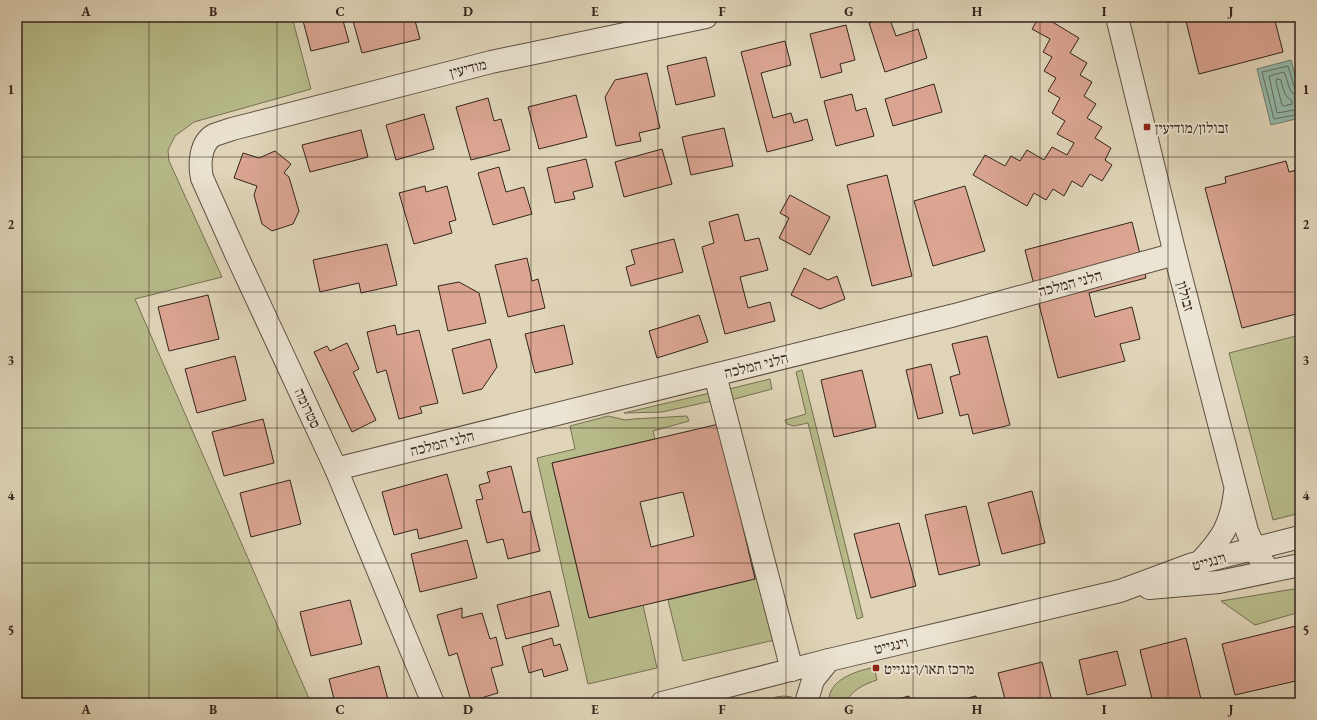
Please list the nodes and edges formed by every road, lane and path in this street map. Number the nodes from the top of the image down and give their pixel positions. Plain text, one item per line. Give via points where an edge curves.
1 (706, 17) edge
2 (1117, 17) edge
3 (232, 129) joint
4 (1175, 254) junction
5 (715, 375) junction
6 (336, 469) junction
7 (1236, 489) junction
8 (1300, 537) edge
9 (1254, 548) junction
10 (1199, 563) junction
11 (1300, 565) edge
12 (1269, 570) junction
13 (1120, 591) junction
14 (829, 660) junction
15 (792, 670) junction
16 (433, 703) edge
17 (662, 703) edge
18 (806, 703) edge

1 - 3 street, מודיעין via 491,62
2 - 4 street, זבולון
3 - 6 street, סטרומה via 213,136 205,144 200,170 202,178
4 - 5 street, הלני המלכה via 954,315
4 - 7 street, זבולון
5 - 6 street, הלני המלכה
5 - 15 street
6 - 16 street, סטרומה
7 - 9 street, זבולון
7 - 10 street via 1233,511 1227,526 1213,548
8 - 9 street, וינגייט
9 - 10 street, וינגייט
9 - 12 street, זבולון
10 - 13 street, וינגייט
11 - 12 street, וינגייט
12 - 13 street, וינגייט via 1219,582
13 - 14 street, וינגייט
14 - 15 street, וינגייט
14 - 18 street via 814,680
15 - 17 street, וינגייט

